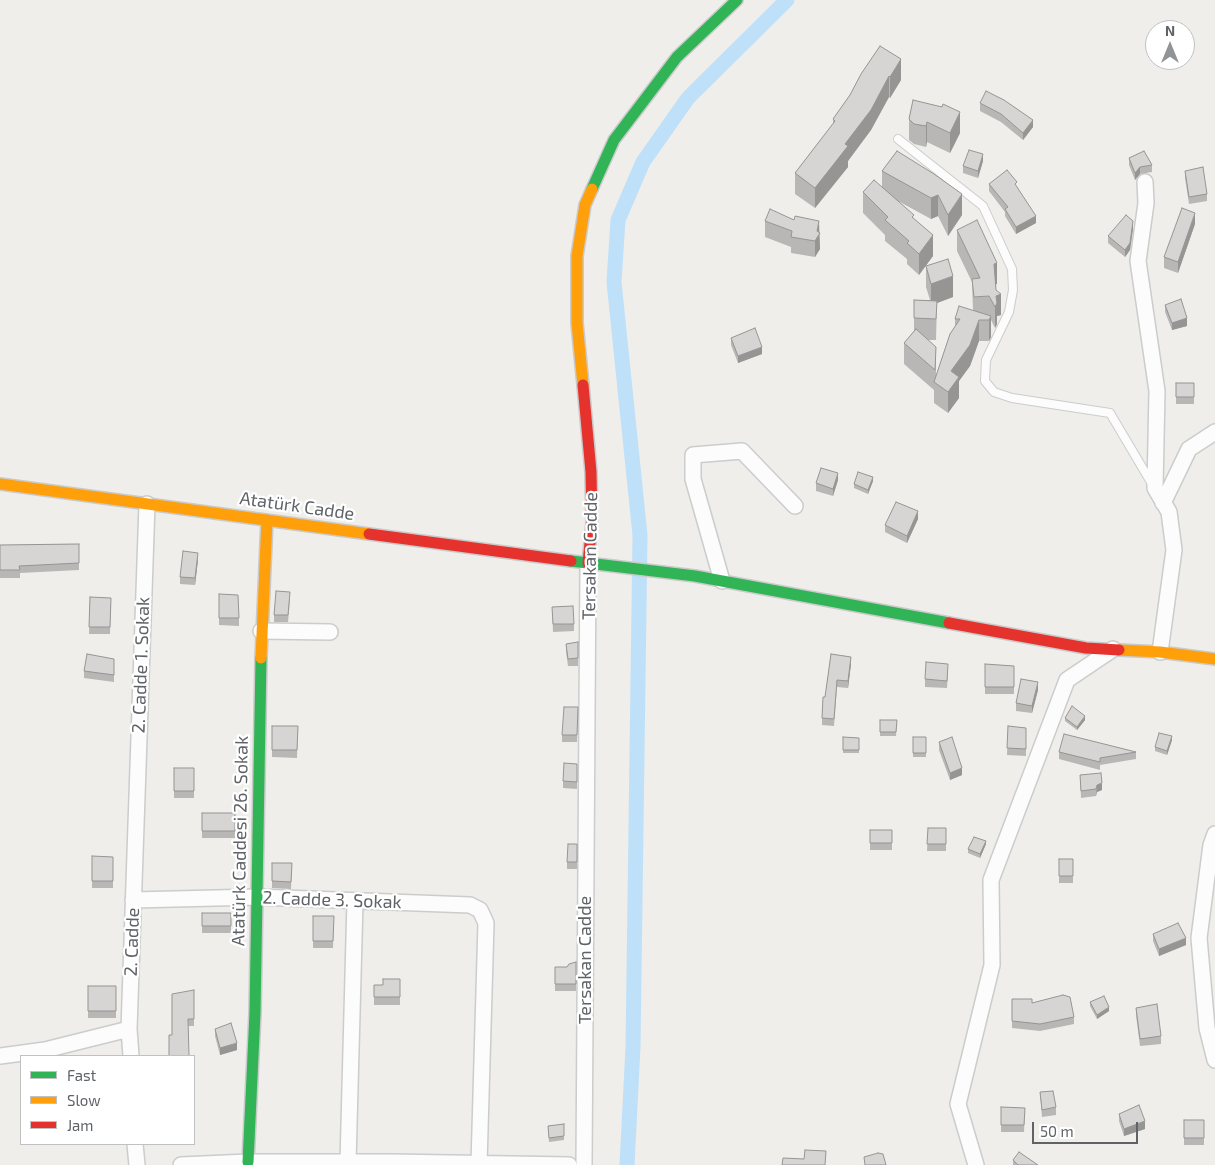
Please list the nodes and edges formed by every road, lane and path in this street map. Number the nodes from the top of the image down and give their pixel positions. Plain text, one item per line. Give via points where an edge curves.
1 (736, 0) edge
2 (898, 139) dead end
3 (1145, 182) dead end
4 (1215, 432) edge
5 (0, 484) edge
6 (1155, 488) junction
7 (1163, 503) junction
8 (147, 504) junction
9 (795, 506) dead end
10 (267, 520) junction
11 (588, 563) junction
12 (722, 581) junction
13 (261, 632) junction
14 (330, 632) dead end
15 (1113, 649) junction
16 (1160, 652) junction
17 (1215, 659) edge
18 (136, 827) joint
19 (1215, 834) edge
20 (257, 897) junction
21 (133, 900) junction
22 (355, 901) junction
23 (129, 1029) junction
24 (131, 1055) edge
25 (0, 1056) edge
26 (1215, 1060) edge
27 (136, 1145) edge
28 (248, 1162) junction
29 (348, 1164) edge
30 (484, 1164) edge
31 (137, 1165) edge
32 (181, 1165) edge
33 (569, 1165) edge
34 (584, 1165) edge
35 (976, 1165) edge

1 - 11 street, Tersakan Cadde via 677,56 614,140 586,205 577,256 577,323 591,472 592,523
2 - 6 lane via 983,206 1012,269 1009,312 986,360 985,381 994,392 1012,398 1110,413
3 - 6 street via 1146,203 1138,261 1157,391
4 - 7 street via 1189,449
5 - 8 street, Atatürk Cadde
6 - 7 street
7 - 16 street via 1169,512 1174,550
8 - 10 street, Atatürk Cadde
8 - 18 street, 2. Cadde 1. Sokak
9 - 12 street via 742,451 693,455 693,479
10 - 11 street, Atatürk Cadde
10 - 13 street, Atatürk Caddesi 26. Sokak
11 - 12 street, Atatürk Cadde
11 - 34 street, Tersakan Cadde
12 - 15 street, Atatürk Cadde via 1086,648
13 - 14 street
13 - 20 street, Atatürk Caddesi 26. Sokak
15 - 16 street, Atatürk Cadde
15 - 35 street via 1066,680 990,880 992,965 958,1104
16 - 17 street, Atatürk Cadde
18 - 21 street, 2. Cadde
19 - 26 street via 1200,938 1207,1028
20 - 21 street, 2. Cadde 3. Sokak
20 - 22 street, 2. Cadde 3. Sokak
20 - 28 street, Atatürk Caddesi 26. Sokak
21 - 23 street, 2. Cadde
22 - 29 street
22 - 30 street, 2. Cadde 3. Sokak via 470,905 480,910 486,923
23 - 24 street, 2. Cadde
23 - 25 street via 45,1050
27 - 31 street
28 - 29 street
28 - 32 street
29 - 30 street
30 - 33 street

